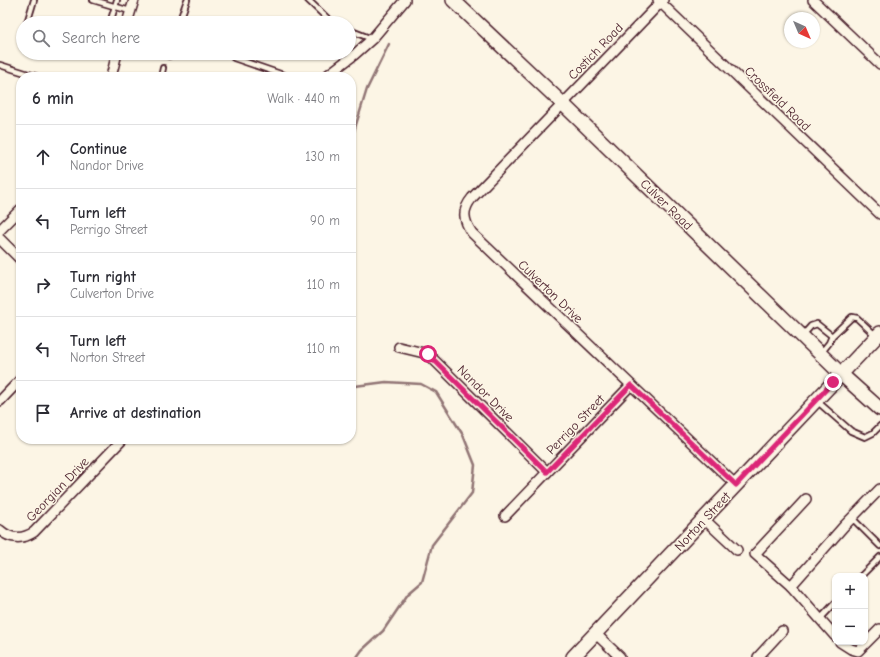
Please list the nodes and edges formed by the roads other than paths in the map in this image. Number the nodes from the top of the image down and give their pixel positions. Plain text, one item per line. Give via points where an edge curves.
1 (34, 0) edge
2 (93, 0) edge
3 (117, 0) edge
4 (134, 0) edge
5 (187, 0) edge
6 (308, 0) edge
7 (405, 0) edge
8 (453, 0) edge
9 (813, 0) edge
10 (660, 1) edge
11 (116, 7) junction
12 (130, 11) junction
13 (29, 16) edge
14 (113, 16) edge
15 (129, 16) edge
16 (181, 16) edge
17 (325, 16) edge
18 (356, 33) edge
19 (372, 39) junction
20 (356, 53) edge
21 (115, 60) edge
22 (240, 60) edge
23 (347, 60) edge
24 (880, 64) edge
25 (0, 65) edge
26 (163, 68) dead end
27 (22, 72) edge
28 (112, 72) edge
29 (162, 72) edge
30 (275, 72) edge
31 (332, 72) edge
32 (563, 104) junction
33 (16, 214) edge
34 (880, 214) edge
35 (0, 230) edge
36 (0, 239) edge
37 (16, 255) edge
38 (878, 334) edge
39 (802, 336) junction
40 (832, 336) junction
41 (399, 347) dead end
42 (820, 353) junction
43 (841, 374) junction
44 (16, 384) edge
45 (631, 385) junction
46 (816, 400) junction
47 (0, 401) edge
48 (880, 410) edge
49 (880, 426) edge
50 (118, 444) edge
51 (547, 472) junction
52 (736, 485) junction
53 (880, 489) edge
54 (806, 499) dead end
55 (505, 516) dead end
56 (852, 518) junction
57 (704, 519) junction
58 (0, 530) edge
59 (880, 546) edge
60 (737, 550) dead end
61 (880, 557) edge
62 (864, 573) edge
63 (790, 586) junction
64 (832, 606) edge
65 (820, 619) junction
66 (880, 629) edge
67 (782, 631) dead end
68 (595, 633) junction
69 (832, 633) edge
70 (844, 645) edge
71 (860, 654) edge
72 (572, 657) edge
73 (620, 657) edge
74 (758, 657) edge

1 - 13 lane
2 - 11 lane
3 - 11 lane
4 - 12 street
5 - 16 lane
6 - 17 lane
7 - 19 street
8 - 32 main road, Culver Road
9 - 24 street
10 - 32 street, Costich Road
10 - 34 street, Crossfield Road
11 - 12 lane
11 - 14 lane
12 - 15 street
18 - 19 lane
19 - 20 street
21 - 28 street
22 - 30 lane
23 - 31 street
25 - 27 lane
26 - 29 lane
32 - 39 main road, Culver Road
32 - 45 street, Culverton Drive via 472,198 465,208 466,223 472,233
33 - 35 street
36 - 37 street
38 - 40 lane via 852,317
38 - 43 main road, Norton Street
39 - 40 lane via 811,326 817,324
39 - 42 main road, Culver Road
40 - 42 lane
41 - 51 street, Nandor Drive via 428,354
42 - 43 main road, Culver Road
43 - 46 main road, Norton Street
43 - 48 main road, Culver Road
44 - 47 street
45 - 51 street, Perrigo Street
45 - 52 street, Culverton Drive
46 - 49 lane via 855,434 865,437
46 - 52 main road, Norton Street
50 - 58 street, Georgian Drive via 34,532 24,537 12,537
51 - 55 street, Perrigo Street
52 - 57 main road, Norton Street
53 - 56 street
54 - 63 street via 755,554
56 - 59 lane
56 - 63 street
57 - 60 street
57 - 68 main road, Norton Street
61 - 62 lane
63 - 65 street
64 - 65 lane
65 - 69 street
66 - 71 street
67 - 74 street
68 - 72 main road, Norton Street
68 - 73 street
70 - 71 street

